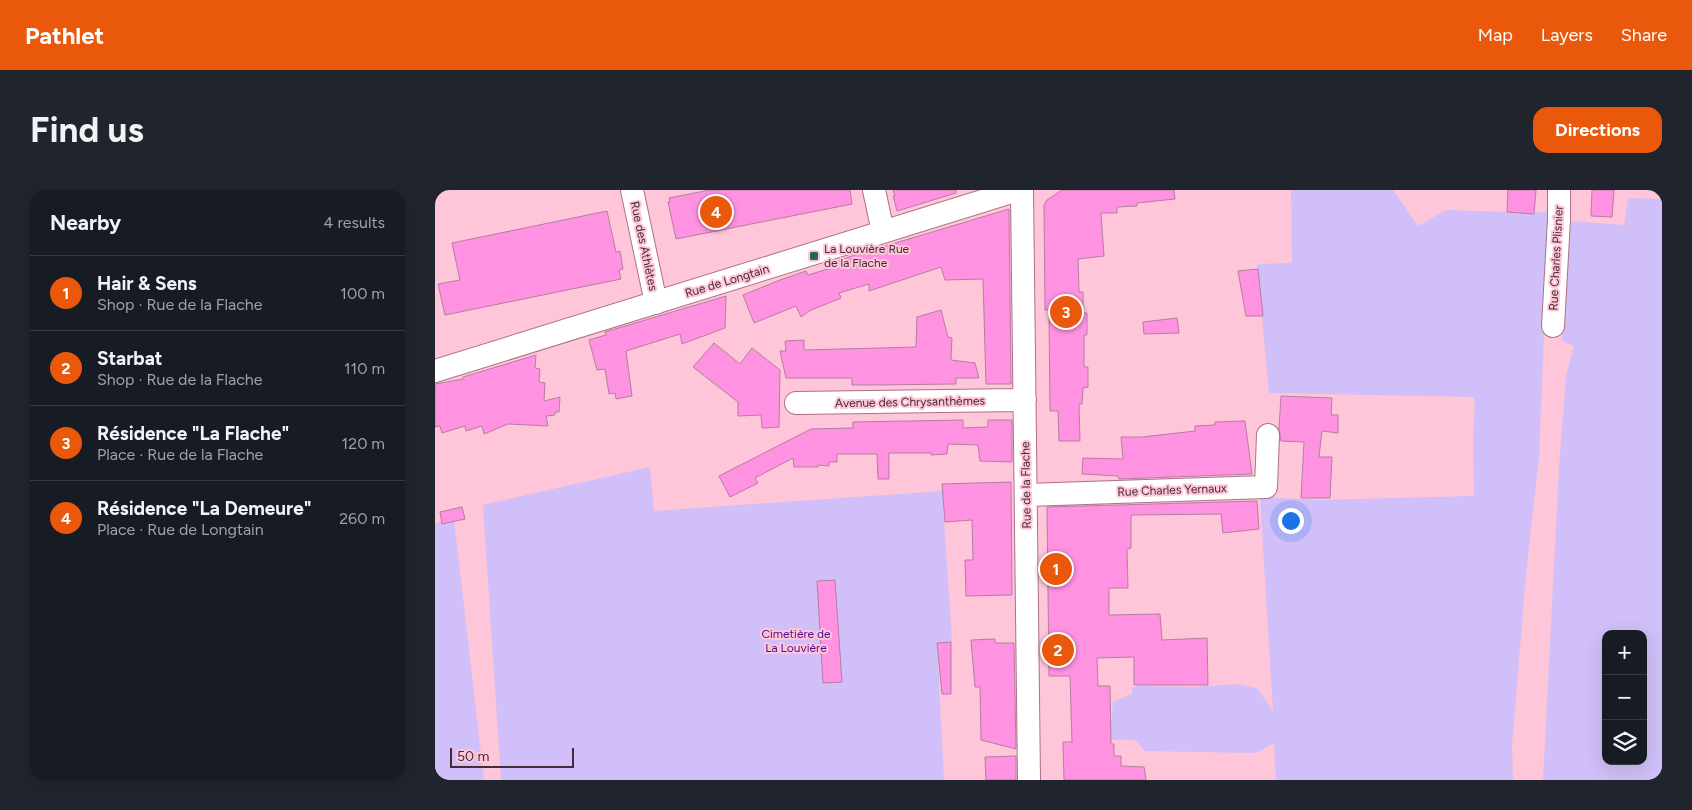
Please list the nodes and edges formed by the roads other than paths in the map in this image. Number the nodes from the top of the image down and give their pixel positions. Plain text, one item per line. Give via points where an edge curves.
1 (632, 190) edge
2 (874, 190) edge
3 (1018, 190) edge
4 (1022, 190) edge
5 (1559, 190) edge
6 (883, 232) junction
7 (656, 303) junction
8 (1553, 326) dead end
9 (435, 371) edge
10 (1025, 400) junction
11 (796, 404) dead end
12 (1268, 435) dead end
13 (1026, 495) junction
14 (1029, 780) edge

1 - 7 street, Rue des Athlètes
2 - 6 street
3 - 6 street, Rue de Longtain
4 - 10 street, Rue de la Flache
5 - 8 street, Rue Charles Plisnier
6 - 7 street, Rue de Longtain
7 - 9 street, Rue de Longtain
10 - 11 street, Avenue des Chrysanthèmes
10 - 13 street, Rue de la Flache
12 - 13 street, Rue Charles Yernaux via 1266,487
13 - 14 street, Rue de la Flache

